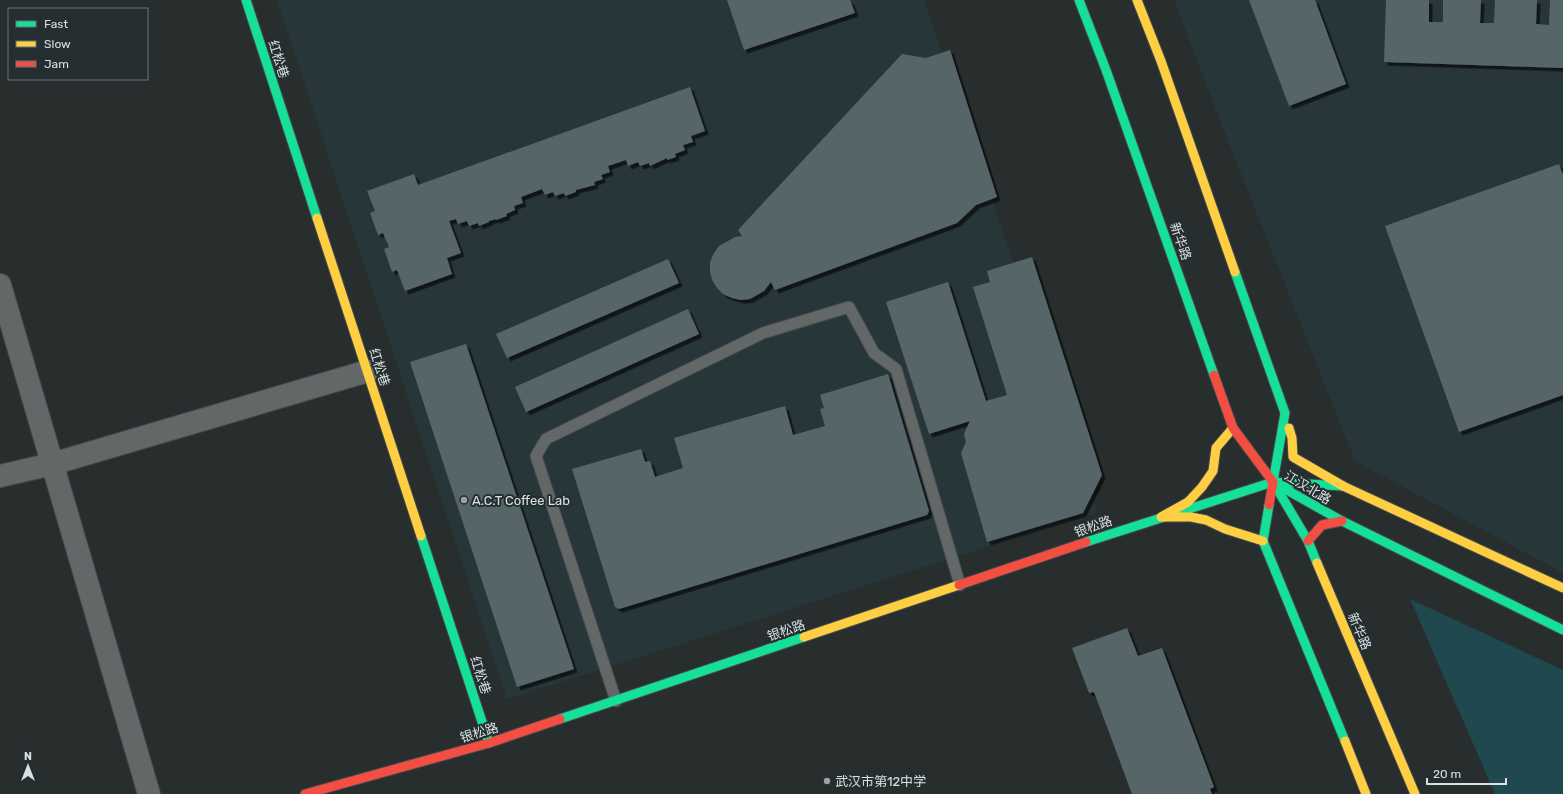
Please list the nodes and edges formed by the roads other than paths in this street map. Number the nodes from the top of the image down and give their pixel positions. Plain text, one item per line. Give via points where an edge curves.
1 (246, 0) edge
2 (1079, 0) edge
3 (1137, 0) edge
4 (0, 285) edge
5 (368, 371) junction
6 (1285, 412) junction
7 (1233, 428) junction
8 (52, 464) junction
9 (0, 476) edge
10 (1273, 482) junction
11 (1343, 486) junction
12 (1160, 517) junction
13 (1342, 522) junction
14 (1263, 541) junction
15 (1308, 541) junction
16 (960, 585) junction
17 (1563, 588) edge
18 (1563, 630) edge
19 (616, 701) junction
20 (489, 743) junction
21 (149, 794) edge
22 (306, 794) edge
23 (1366, 794) edge
24 (1414, 794) edge

1 - 5 main road, 红松巷
2 - 7 main road, 新华路
3 - 6 main road
4 - 8 street
5 - 8 street
5 - 20 main road, 红松巷
6 - 10 main road
6 - 11 main road via 1292,438 1293,457
7 - 10 main road, 新华路
7 - 12 main road via 1216,448 1213,470 1202,487 1188,502
8 - 9 street
8 - 21 street
10 - 11 main road, 江汉北路
10 - 12 main road, 银松路
10 - 13 main road, 江汉北路
10 - 14 main road
10 - 15 main road, 新华路
11 - 17 main road, 江汉北路
12 - 14 main road via 1191,517 1206,520
12 - 16 main road, 银松路
13 - 15 main road via 1322,525
13 - 18 main road, 江汉北路
14 - 23 main road
15 - 24 main road, 新华路
16 - 19 main road, 银松路
16 - 19 lane via 896,369 874,353 849,307 763,333 546,439 536,456
19 - 20 main road, 银松路
20 - 22 main road, 银松路

